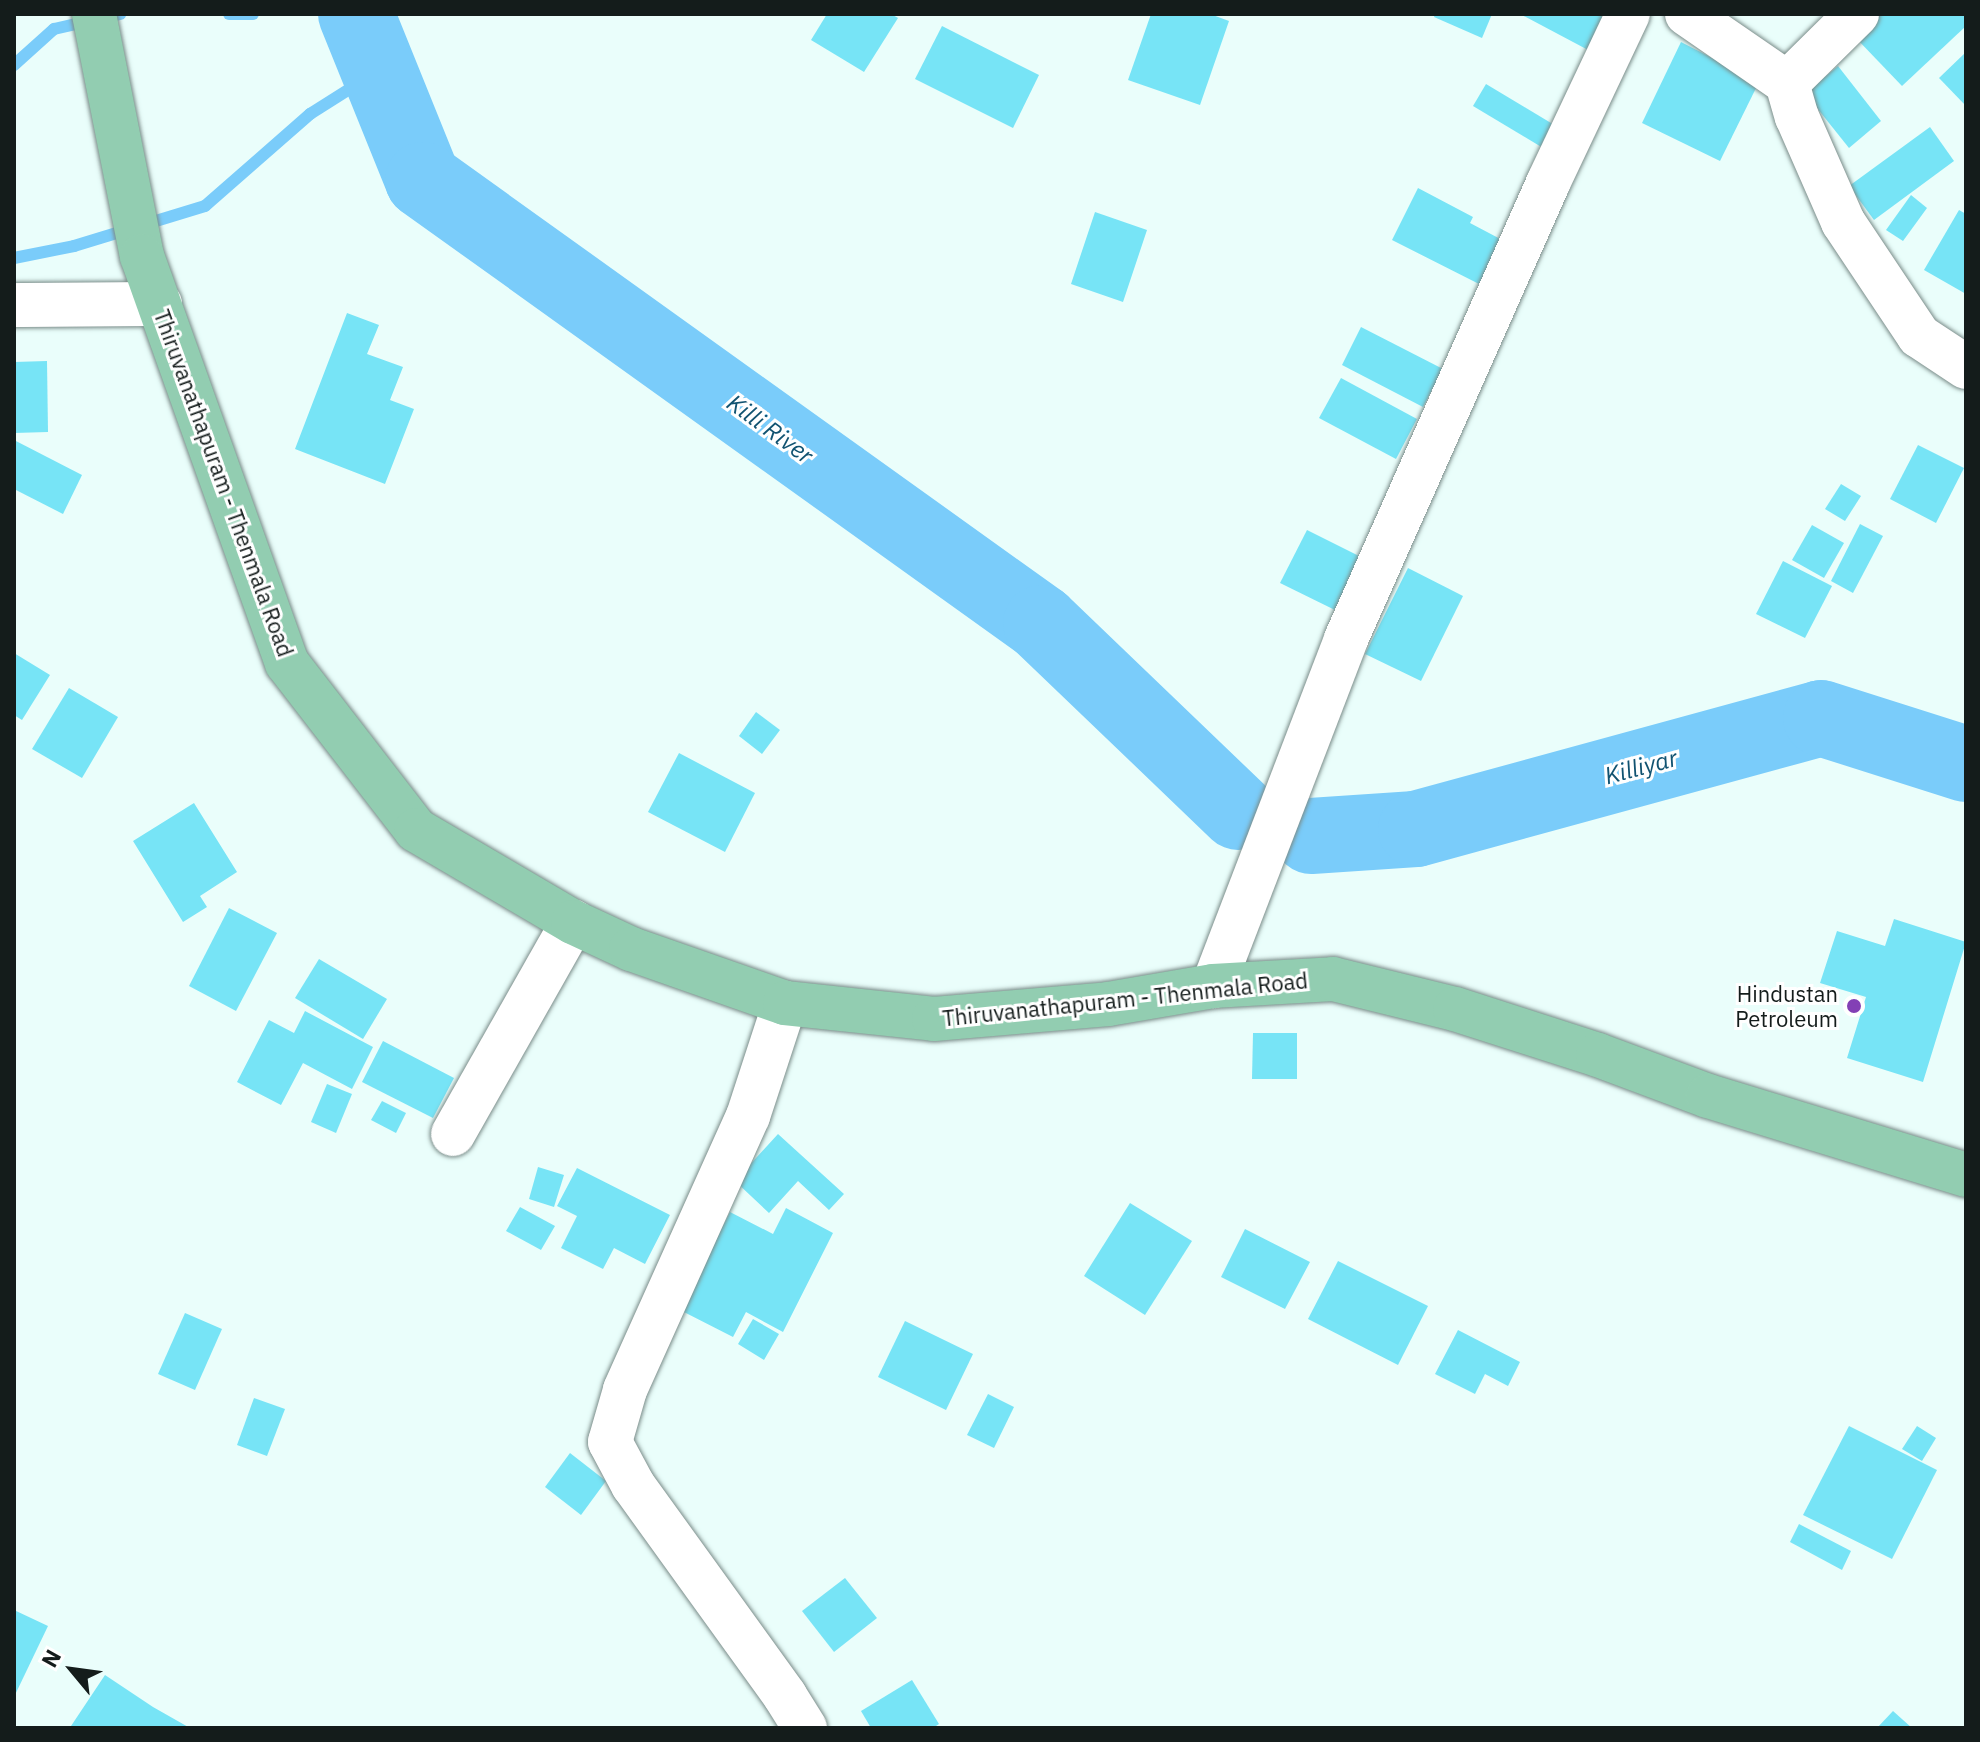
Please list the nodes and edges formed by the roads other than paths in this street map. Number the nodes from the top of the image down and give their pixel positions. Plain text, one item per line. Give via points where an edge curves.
1 (94, 14) edge
2 (1628, 14) edge
3 (1687, 14) edge
4 (1857, 14) edge
5 (1787, 83) junction
6 (160, 304) junction
7 (14, 305) edge
8 (1966, 367) edge
9 (573, 922) junction
10 (1213, 986) junction
11 (785, 1003) junction
12 (453, 1134) dead end
13 (1966, 1175) edge
14 (805, 1728) edge

1 - 6 main road, Thiruvanathapuram - Thenmala Road via 142,256
2 - 10 street via 1346,639
3 - 5 street
4 - 5 street
5 - 8 street via 1843,222 1919,336
6 - 7 street
6 - 9 main road, Thiruvanathapuram - Thenmala Road via 287,663 416,830
9 - 11 main road, Thiruvanathapuram - Thenmala Road via 631,949
9 - 12 street
10 - 11 main road, Thiruvanathapuram - Thenmala Road via 1108,1004 934,1019
10 - 13 main road, Thiruvanathapuram - Thenmala Road via 1333,979 1455,1009 1708,1096
11 - 14 street via 748,1116 625,1390 610,1442 633,1485

